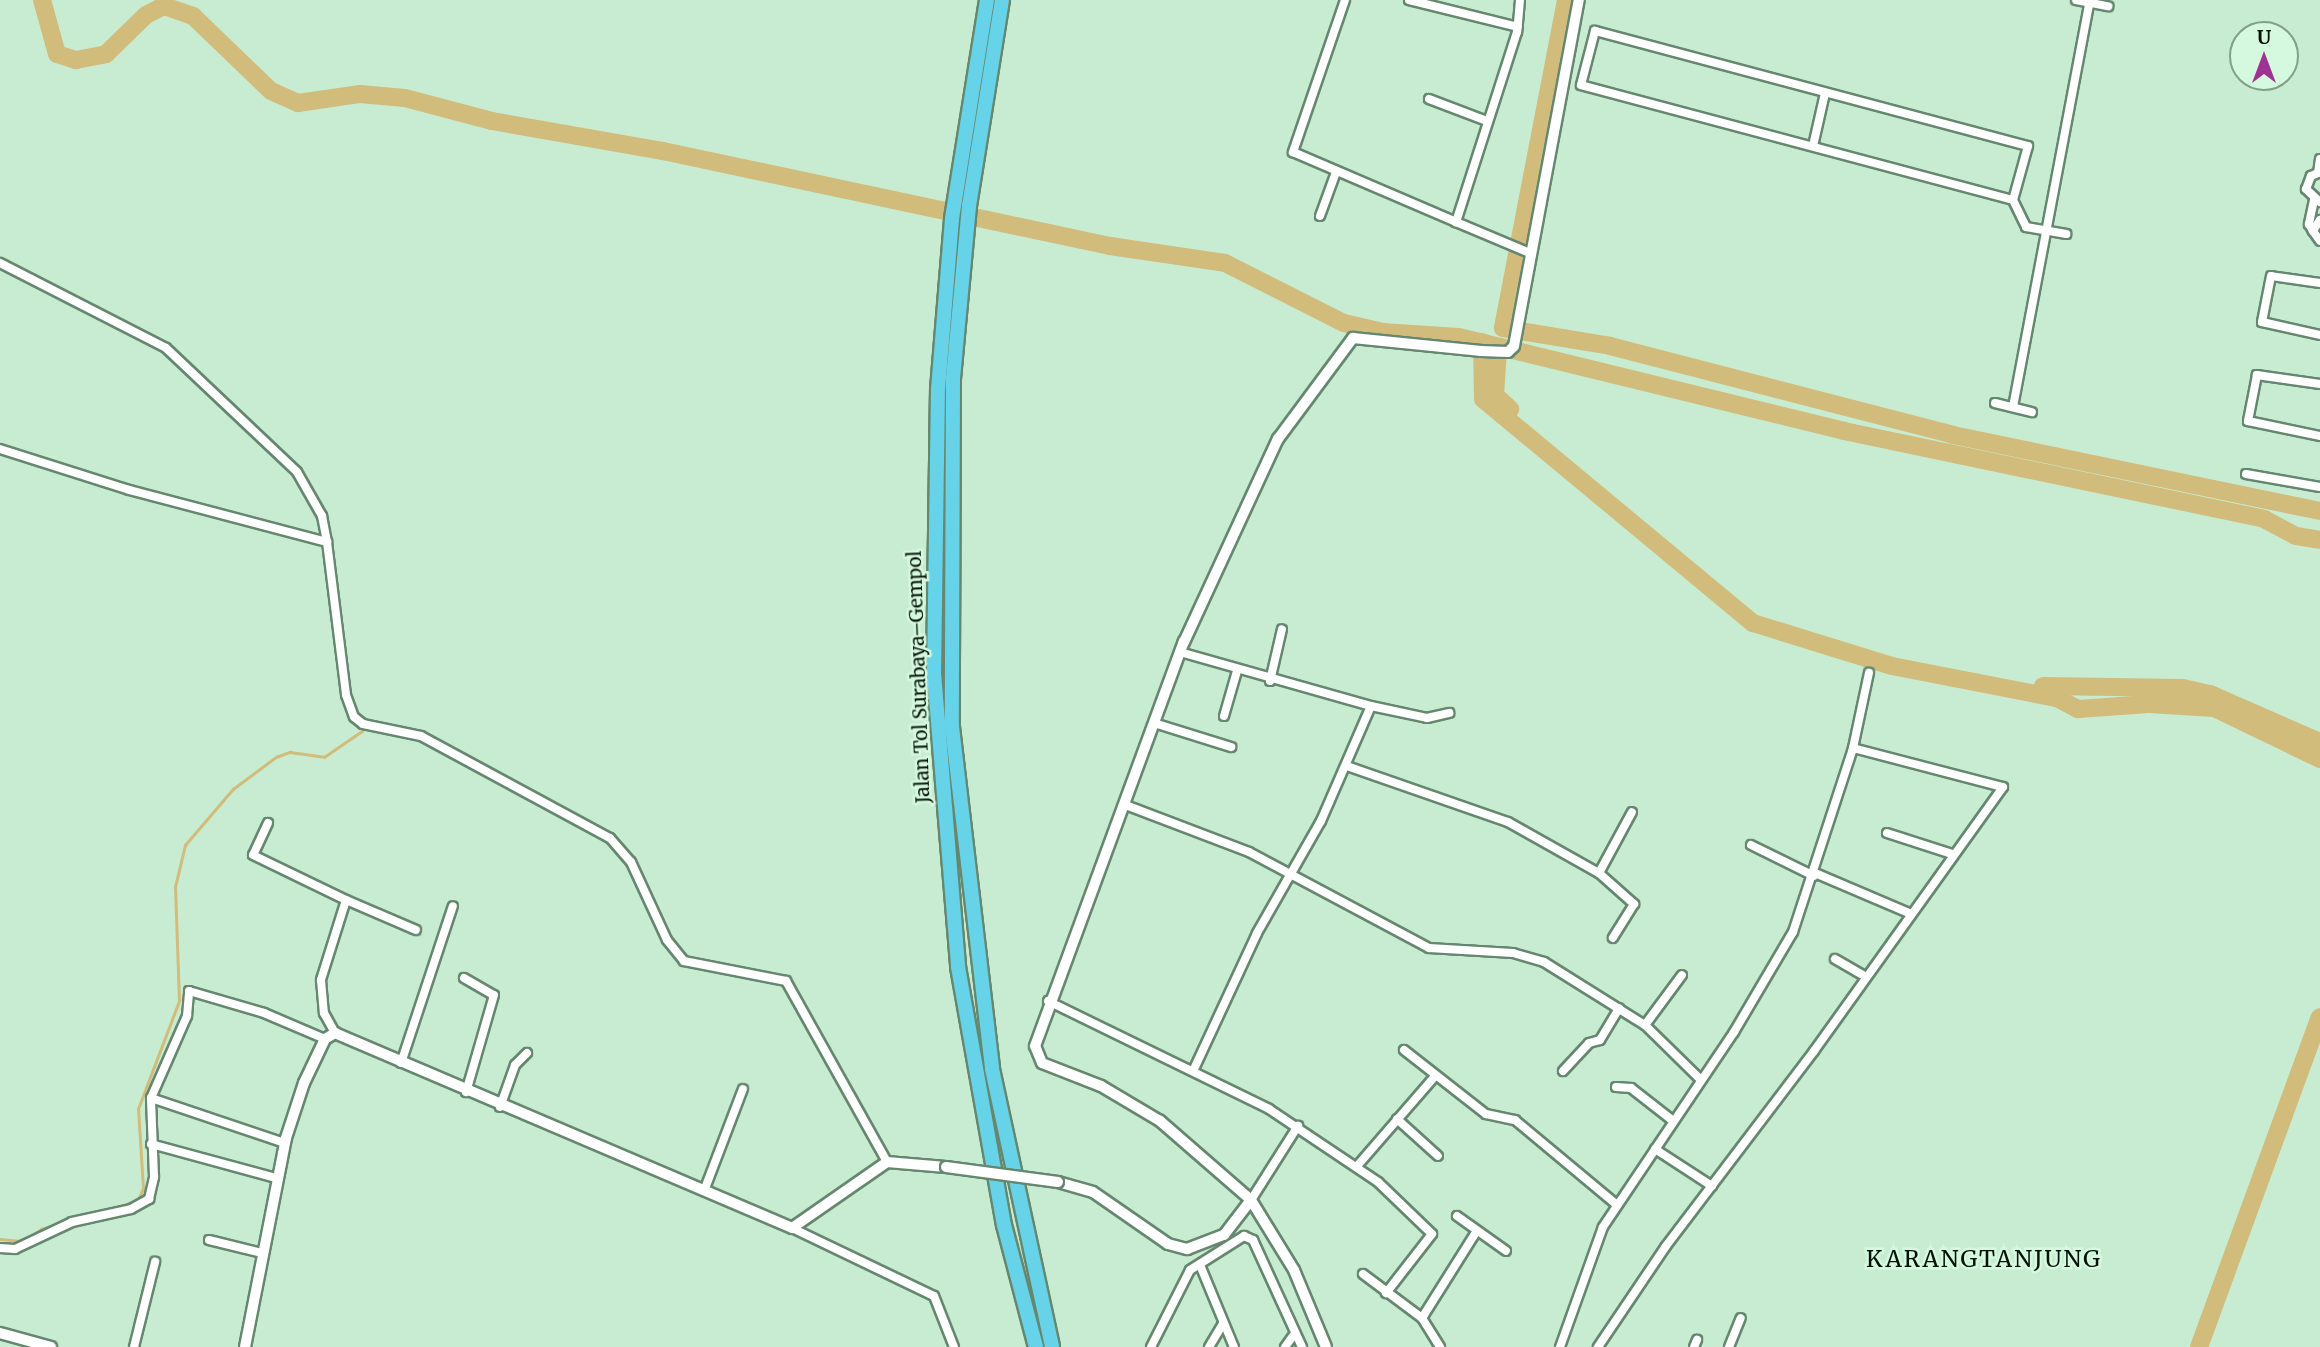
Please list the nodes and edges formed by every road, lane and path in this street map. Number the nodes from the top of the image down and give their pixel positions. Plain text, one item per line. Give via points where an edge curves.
1 (987, 0) edge
2 (1002, 0) edge
3 (1345, 0) edge
4 (1409, 0) edge
5 (1520, 0) edge
6 (1579, 0) edge
7 (2076, 0) edge
8 (2090, 1) edge
9 (2108, 6) dead end
10 (1518, 27) junction
11 (1825, 93) junction
12 (1429, 99) dead end
13 (1486, 121) junction
14 (1813, 146) junction
15 (2320, 159) edge
16 (1336, 172) junction
17 (2319, 172) edge
18 (2014, 200) junction
19 (2317, 201) edge
20 (1320, 216) dead end
21 (2320, 220) edge
22 (1456, 222) junction
23 (2047, 231) junction
24 (2313, 231) junction
25 (2066, 234) dead end
26 (2320, 241) edge
27 (1529, 253) junction
28 (0, 263) edge
29 (2320, 283) edge
30 (2320, 335) edge
31 (2320, 384) edge
32 (1995, 403) dead end
33 (2013, 407) junction
34 (2032, 412) dead end
35 (2320, 436) edge
36 (0, 449) edge
37 (2246, 474) dead end
38 (2320, 487) edge
39 (324, 541) junction
40 (1282, 629) dead end
41 (1180, 652) junction
42 (1237, 671) junction
43 (1869, 673) dead end
44 (1270, 681) junction
45 (1371, 706) junction
46 (1449, 713) dead end
47 (1224, 716) dead end
48 (1154, 723) junction
49 (1231, 747) dead end
50 (1853, 748) junction
51 (1347, 766) junction
52 (1128, 806) junction
53 (1632, 812) dead end
54 (268, 823) dead end
55 (1887, 833) dead end
56 (1751, 845) dead end
57 (1952, 854) junction
58 (1599, 873) junction
59 (1292, 874) junction
60 (1814, 875) junction
61 (348, 901) junction
62 (453, 906) dead end
63 (1911, 914) junction
64 (416, 930) dead end
65 (1613, 939) dead end
66 (1835, 958) dead end
67 (1682, 975) dead end
68 (1866, 976) junction
69 (464, 978) dead end
70 (1048, 1000) junction
71 (1619, 1008) junction
72 (1645, 1025) junction
73 (335, 1033) junction
74 (325, 1039) junction
75 (1404, 1050) dead end
76 (527, 1053) dead end
77 (403, 1058) junction
78 (1194, 1069) junction
79 (1563, 1071) dead end
80 (1435, 1076) junction
81 (1701, 1080) junction
82 (1616, 1087) dead end
83 (743, 1089) dead end
84 (467, 1092) junction
85 (151, 1098) junction
86 (500, 1107) junction
87 (1398, 1119) junction
88 (1672, 1120) junction
89 (1298, 1126) junction
90 (285, 1143) junction
91 (151, 1144) junction
92 (1655, 1149) junction
93 (1438, 1156) dead end
94 (887, 1162) junction
95 (1358, 1165) junction
96 (276, 1178) junction
97 (1712, 1186) junction
98 (704, 1191) junction
99 (1251, 1200) junction
100 (1617, 1205) junction
101 (1457, 1216) dead end
102 (792, 1228) junction
103 (1475, 1234) junction
104 (209, 1240) dead end
105 (0, 1248) edge
106 (1506, 1251) dead end
107 (262, 1253) junction
108 (155, 1262) dead end
109 (1200, 1265) junction
110 (1363, 1274) dead end
111 (1386, 1293) junction
112 (1422, 1318) junction
113 (1741, 1318) dead end
114 (1223, 1324) junction
115 (0, 1333) edge
116 (1293, 1336) junction
117 (51, 1347) edge
118 (134, 1347) edge
119 (245, 1347) edge
120 (954, 1347) edge
121 (1036, 1347) edge
122 (1052, 1347) edge
123 (1151, 1347) edge
124 (1209, 1347) edge
125 (1234, 1347) edge
126 (1285, 1347) edge
127 (1302, 1347) edge
128 (1326, 1347) edge
129 (1440, 1347) edge
130 (1560, 1347) edge
131 (1598, 1347) edge
132 (1728, 1347) edge

1 - 121 highway, Jalan Tol Surabaya–Gempol via 951,219 933,535 944,834 977,1084
2 - 122 highway, Jalan Tol Surabaya–Gempol via 969,206 953,378 952,727 992,1069
3 - 16 street via 1293,152
4 - 10 street
5 - 10 street
6 - 27 street
7 - 8 street
8 - 9 street
8 - 23 street
10 - 13 street
11 - 14 street
11 - 14 street via 1595,32 1581,85
11 - 18 street via 2028,146
12 - 13 street
13 - 22 street
14 - 18 street
15 - 17 street
16 - 20 street
16 - 22 street
17 - 19 street via 2307,182
18 - 23 street via 2026,227
19 - 24 street via 2309,224
21 - 24 street
22 - 27 street
23 - 25 street
23 - 33 street
24 - 26 street
27 - 41 street via 1511,350 1481,351 1367,336 1346,344 1271,452
28 - 39 street via 149,337 281,454 313,498
29 - 30 street via 2272,276 2262,322
31 - 35 street via 2258,374 2248,421
32 - 33 street
33 - 34 street
36 - 39 street via 129,491
37 - 38 street
39 - 94 street via 346,695 354,717 363,724 421,736 610,838 631,862 667,940 684,961 786,981
40 - 44 street
41 - 42 street
41 - 48 street
42 - 44 street
42 - 47 street
43 - 50 street
44 - 45 street
45 - 46 street via 1427,718
45 - 51 street
48 - 49 street
48 - 52 street
50 - 57 street via 2003,787
50 - 60 street
51 - 58 street via 1508,822
51 - 59 street
52 - 59 street via 1232,844
52 - 70 street
53 - 58 street
54 - 61 street via 253,855
55 - 57 street
56 - 60 street
57 - 63 street
58 - 65 street via 1634,904
59 - 71 street via 1429,948 1529,957 1571,976
59 - 78 street via 1257,933
60 - 63 street
60 - 81 street via 1769,975
61 - 64 street
61 - 73 street via 321,980 324,1013
62 - 77 street
63 - 68 street
66 - 68 street
67 - 72 street
68 - 97 street
69 - 84 street via 494,995
70 - 78 street
70 - 99 street via 1035,1046 1039,1060 1160,1121
71 - 72 street
71 - 79 street via 1600,1040 1589,1043
72 - 81 street
73 - 74 street
73 - 77 street
74 - 85 street via 273,1016 191,990 187,1016
74 - 90 street
75 - 80 street
76 - 86 street via 508,1083
77 - 84 street
78 - 89 street
80 - 87 street
80 - 100 street via 1486,1114 1516,1120
81 - 88 street
82 - 88 street via 1631,1088
83 - 98 street
84 - 86 street
85 - 90 street
85 - 91 street
86 - 98 street
87 - 93 street
87 - 95 street
88 - 92 street
89 - 95 street
89 - 99 street
90 - 96 street
91 - 96 street
91 - 105 street via 153,1192 142,1204 72,1222 15,1249
92 - 97 street
92 - 100 street
94 - 99 street, bridge via 1058,1182 1093,1192 1168,1244 1187,1249 1224,1235
94 - 102 street
95 - 111 street via 1432,1234
96 - 107 street
97 - 131 street
98 - 102 street
99 - 128 street via 1294,1270
100 - 130 street via 1592,1252
101 - 103 street
102 - 120 street via 934,1296
103 - 106 street
103 - 112 street
104 - 107 street
107 - 119 street
108 - 118 street
109 - 114 street
109 - 116 street via 1249,1236
109 - 123 street via 1183,1280
110 - 111 street
111 - 112 street
112 - 129 street
113 - 132 street
114 - 124 street
114 - 125 street
115 - 117 street
116 - 126 street
116 - 127 street

